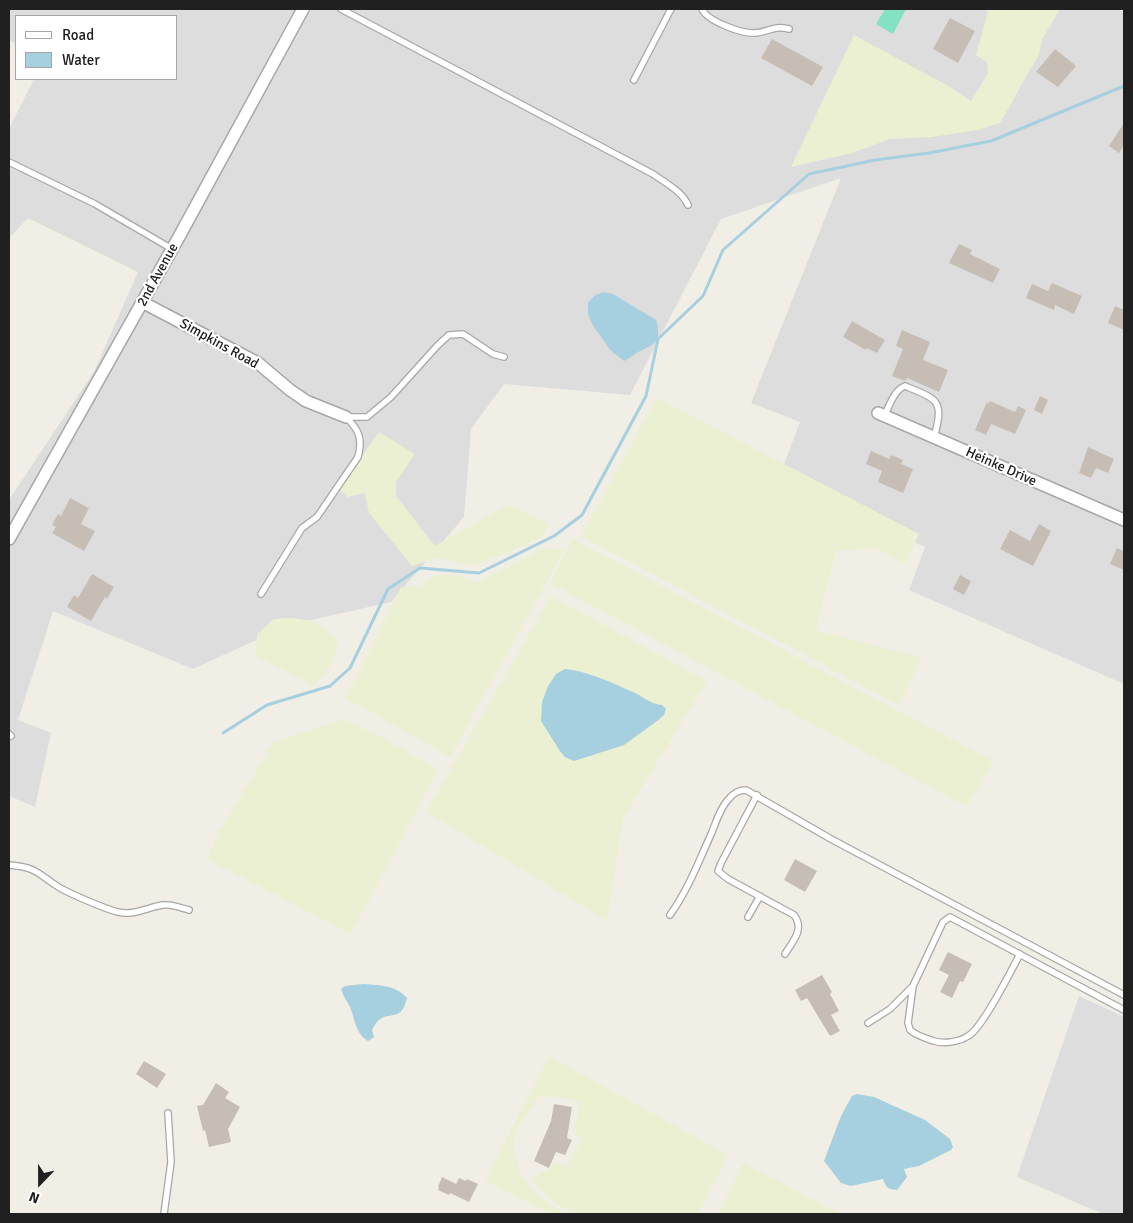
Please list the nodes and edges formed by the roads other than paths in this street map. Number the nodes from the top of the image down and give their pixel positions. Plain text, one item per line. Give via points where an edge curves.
1 (341, 9) edge
2 (671, 9) edge
3 (702, 9) edge
4 (300, 10) edge
5 (789, 29) dead end
6 (634, 80) dead end
7 (9, 162) edge
8 (688, 205) dead end
9 (172, 249) junction
10 (142, 302) junction
11 (504, 357) dead end
12 (881, 415) joint
13 (346, 417) junction
14 (934, 438) junction
15 (1124, 520) edge
16 (9, 539) edge
17 (261, 594) dead end
18 (757, 795) junction
19 (9, 865) edge
20 (760, 896) junction
21 (189, 910) dead end
22 (670, 915) dead end
23 (748, 917) dead end
24 (785, 954) dead end
25 (1020, 954) junction
26 (913, 986) junction
27 (1124, 995) edge
28 (1124, 1010) edge
29 (868, 1023) dead end
30 (168, 1113) dead end
31 (164, 1214) edge

1 - 8 lane via 653,174 686,198
2 - 6 lane
3 - 5 lane via 711,19 752,34 778,27
4 - 9 street, 2nd Avenue
7 - 9 lane via 95,204
9 - 10 street, 2nd Avenue
10 - 13 street, Simpkins Road via 258,363 306,401
10 - 16 street, 2nd Avenue
11 - 13 lane via 493,354 463,334 449,336 367,417
12 - 14 street, Heinke Drive
12 - 14 lane via 895,394 905,386 931,396 939,406
13 - 17 lane via 358,434 361,446 358,457 317,517 302,528
14 - 15 street, Heinke Drive
18 - 20 lane via 718,871
18 - 22 lane via 739,790 728,799 683,895
18 - 27 lane via 831,839
19 - 21 lane via 29,867 62,889 117,912 139,912 161,905
20 - 23 lane
20 - 24 lane via 787,910 799,921 797,934
25 - 26 lane via 950,917 943,922
25 - 26 lane via 976,1031 955,1041 939,1042 910,1030
25 - 28 lane
26 - 29 lane via 890,1009
30 - 31 lane via 170,1162

